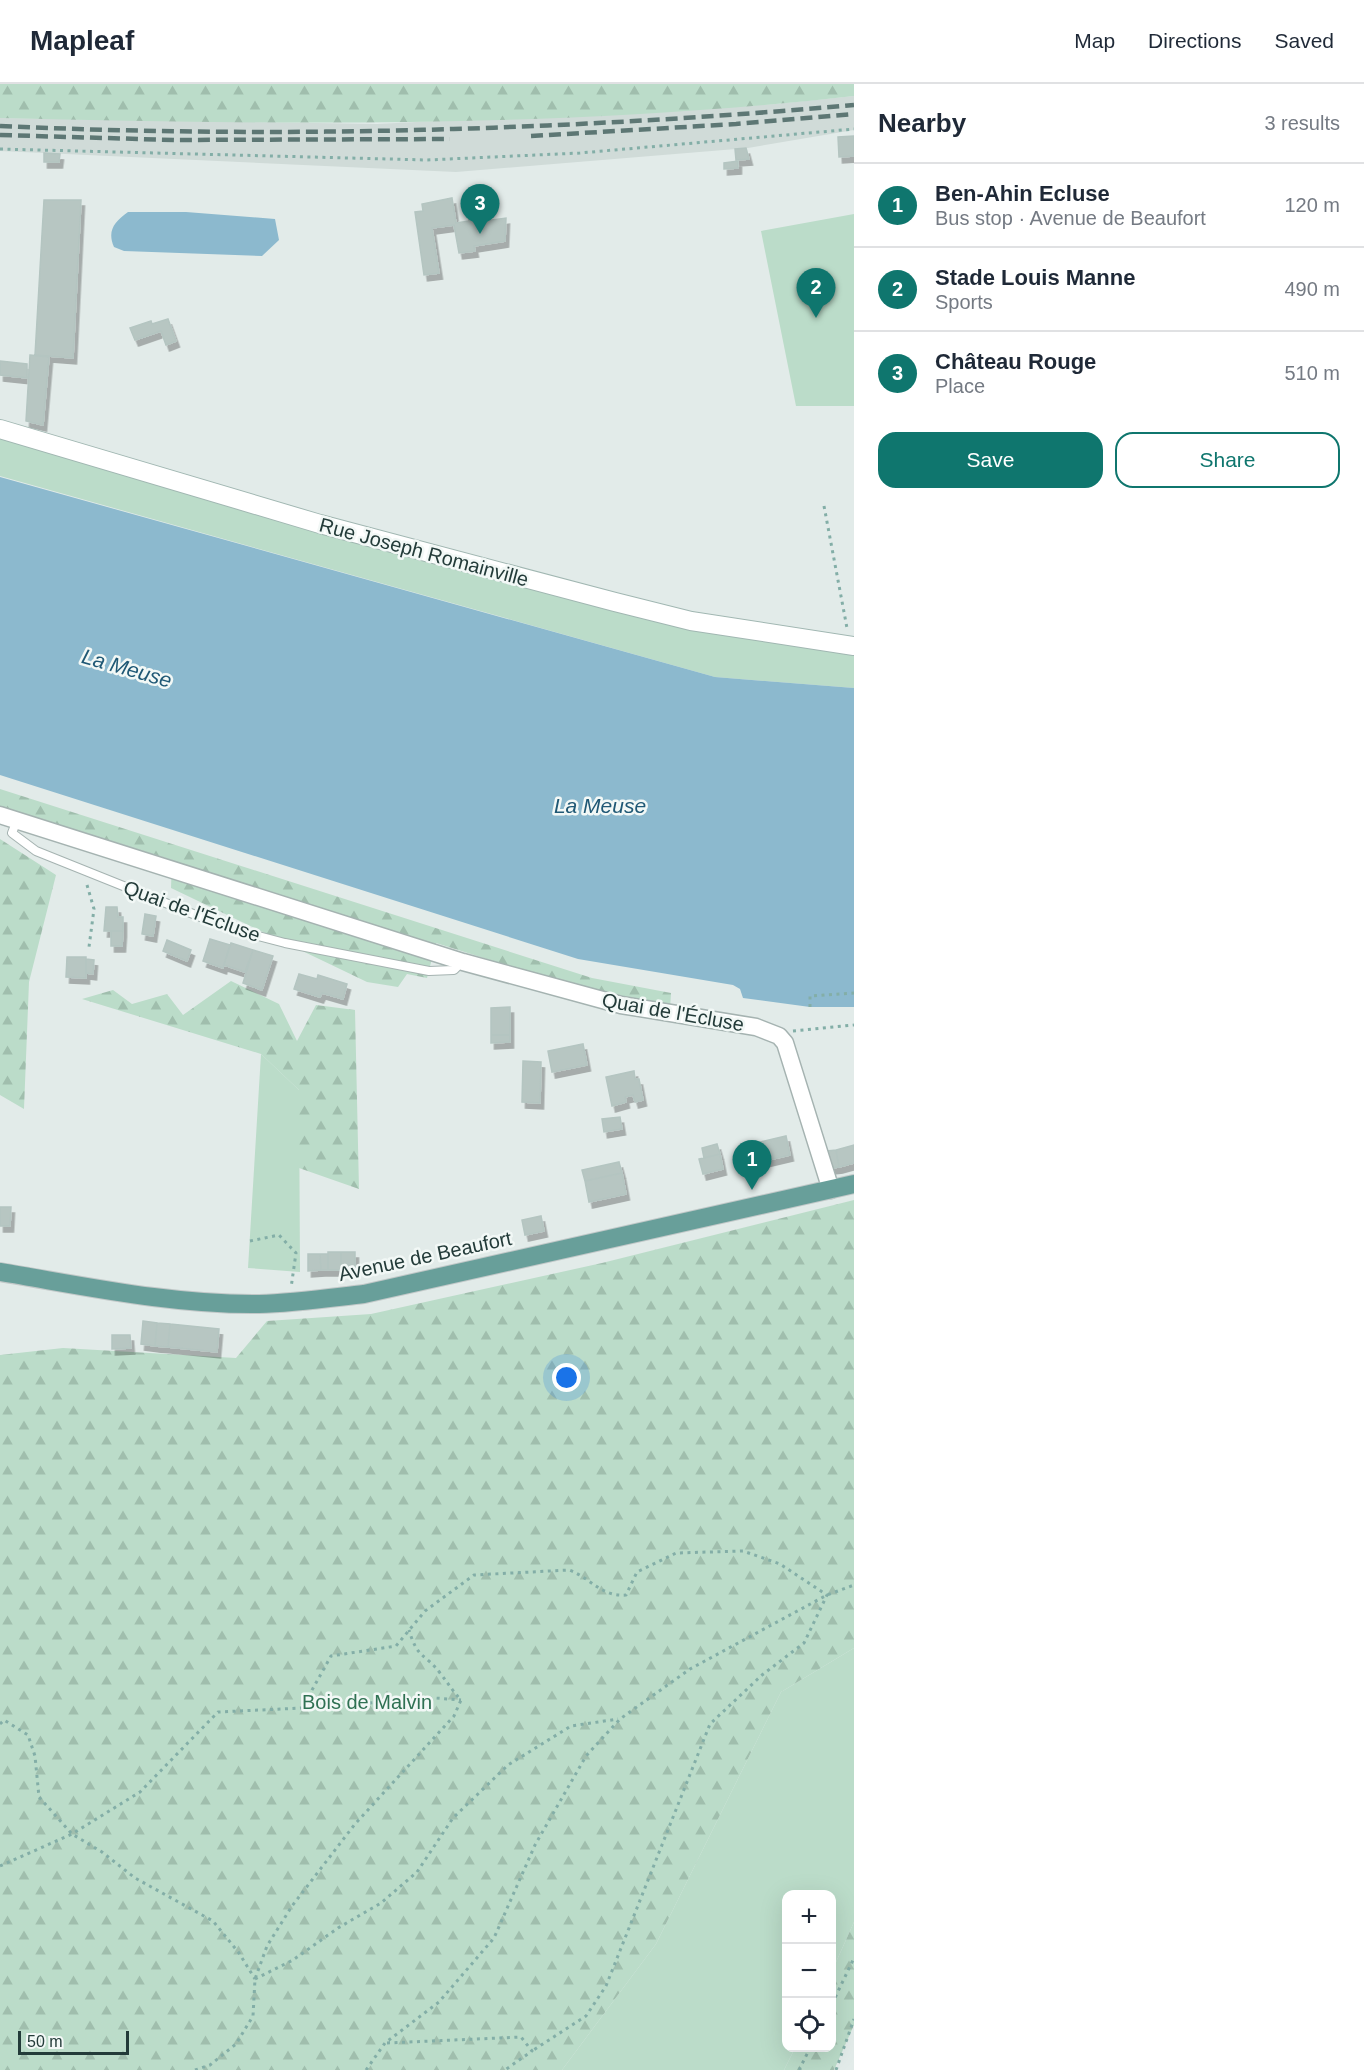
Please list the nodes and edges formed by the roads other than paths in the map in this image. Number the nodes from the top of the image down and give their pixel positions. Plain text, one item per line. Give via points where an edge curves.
1 (0, 429) edge
2 (852, 645) edge
3 (0, 815) edge
4 (17, 820) junction
5 (463, 962) junction
6 (854, 1184) edge
7 (831, 1190) junction
8 (0, 1272) edge

1 - 2 street, Rue Joseph Romainville via 320,524 615,602 691,621
3 - 4 street, Quai de l'Écluse
4 - 5 street, Quai de l'Écluse
4 - 5 lane, Quai de l'Écluse via 12,833 36,851 228,928 429,971 454,970
5 - 7 street, Quai de l'Écluse via 621,1005 756,1027 779,1036 785,1044
6 - 7 main road, Avenue de Beaufort
7 - 8 main road, Avenue de Beaufort via 364,1294 259,1304 141,1295

